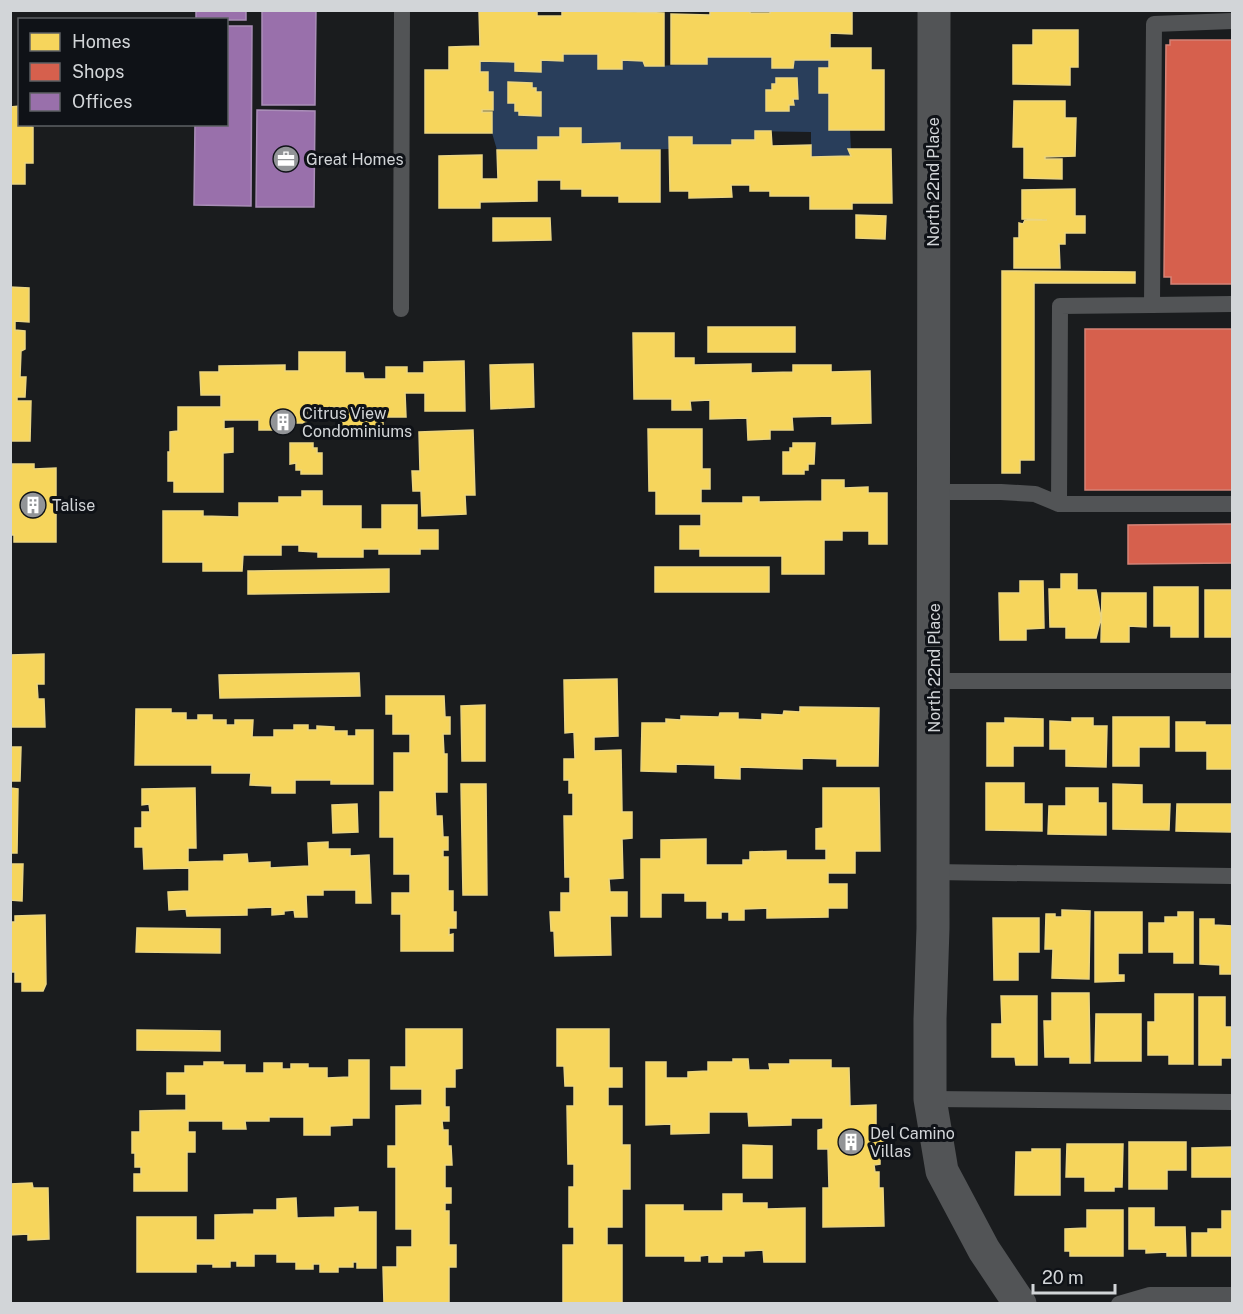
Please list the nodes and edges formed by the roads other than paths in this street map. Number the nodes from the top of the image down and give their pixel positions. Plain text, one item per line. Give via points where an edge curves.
1 (402, 10) edge
2 (934, 10) edge
3 (1233, 21) edge
4 (1233, 304) edge
5 (1152, 305) junction
6 (401, 309) dead end
7 (932, 492) junction
8 (1059, 504) junction
9 (1233, 504) edge
10 (934, 681) junction
11 (1233, 681) edge
12 (933, 872) junction
13 (1233, 876) edge
14 (930, 1099) junction
15 (1233, 1102) edge
16 (1233, 1295) edge
17 (1020, 1304) edge
18 (1119, 1304) edge

1 - 6 lane
2 - 7 street, North 22nd Place
3 - 5 lane via 1154,24
4 - 5 lane
5 - 8 lane via 1060,306
7 - 8 lane via 1035,494
7 - 10 street, North 22nd Place
8 - 9 lane
10 - 11 lane
10 - 12 street, North 22nd Place
12 - 13 lane
12 - 14 street, North 22nd Place
14 - 15 lane
14 - 17 street, North 22nd Place via 942,1171 984,1250
16 - 18 lane via 1150,1295

